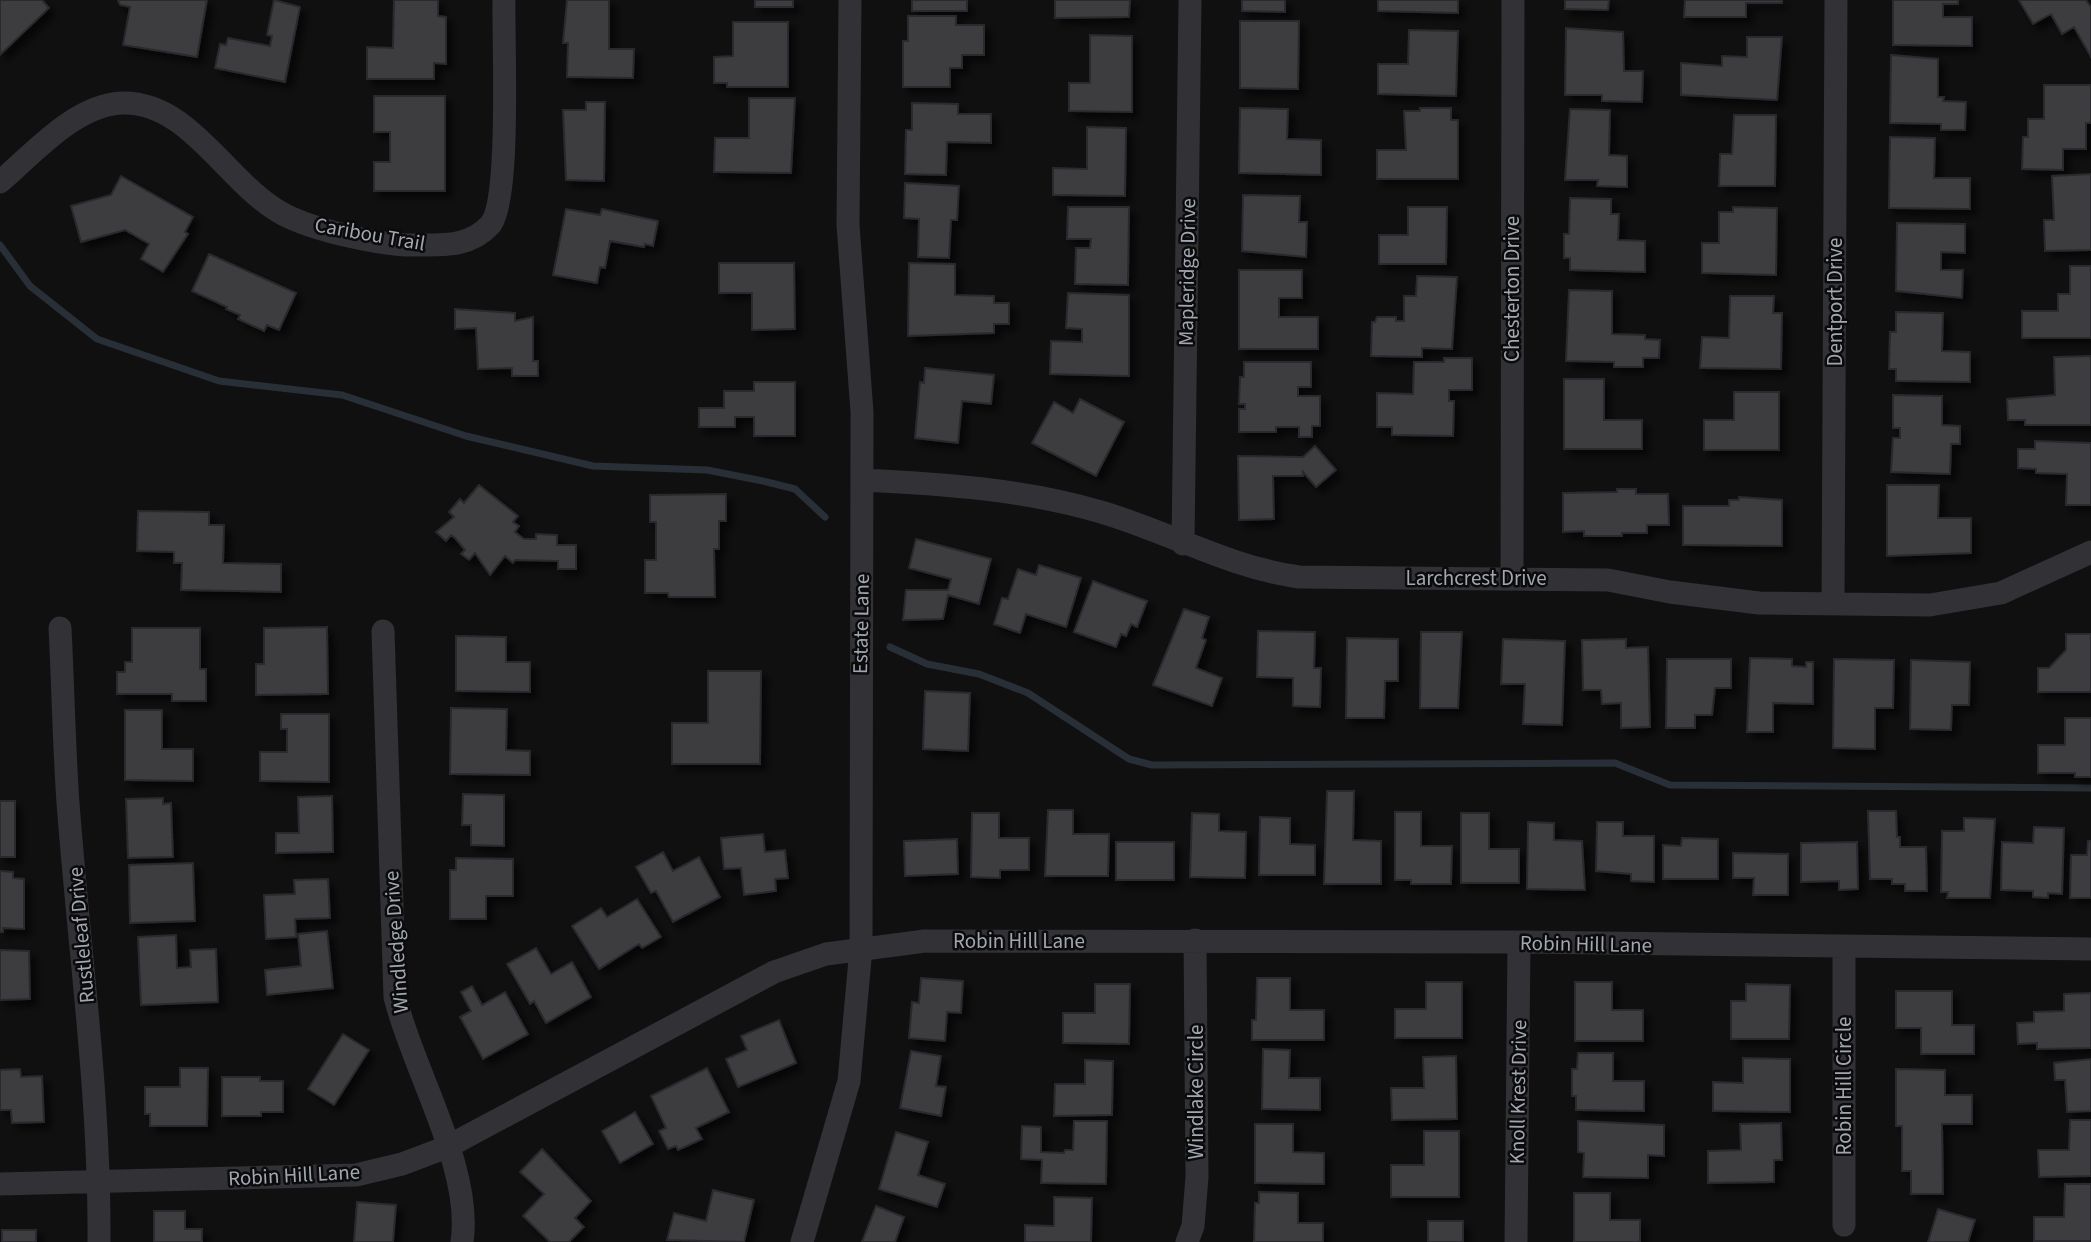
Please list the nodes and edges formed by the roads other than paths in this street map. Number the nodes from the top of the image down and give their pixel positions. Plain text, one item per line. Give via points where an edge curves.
1 (504, 0) edge
2 (850, 0) edge
3 (1189, 0) edge
4 (1513, 0) edge
5 (1836, 0) edge
6 (0, 182) edge
7 (863, 480) junction
8 (1184, 544) junction
9 (2091, 552) edge
10 (1511, 579) junction
11 (1833, 604) junction
12 (60, 628) dead end
13 (383, 631) dead end
14 (1195, 940) junction
15 (1519, 942) junction
16 (1844, 947) junction
17 (861, 948) junction
18 (2091, 949) edge
19 (447, 1147) junction
20 (99, 1182) junction
21 (0, 1184) edge
22 (1844, 1225) dead end
23 (99, 1242) edge
24 (463, 1242) edge
25 (802, 1242) edge
26 (1187, 1242) edge
27 (1516, 1242) edge

1 - 6 street, Caribou Trail via 502,188 492,224 457,245 410,246 338,233 283,214 251,192 177,120 157,107 122,103 95,108
2 - 7 street, Estate Lane via 848,225
3 - 8 street, Mapleridge Drive
4 - 10 street, Chesterton Drive
5 - 11 street, Dentport Drive
7 - 8 street, Larchcrest Drive via 968,485 1059,502 1103,513
7 - 17 street, Estate Lane
8 - 10 street, Larchcrest Drive via 1260,572 1299,577
9 - 11 street, Larchcrest Drive via 2028,582 1975,599 1930,605
10 - 11 street, Larchcrest Drive via 1608,580 1711,598
12 - 20 street, Rustleleaf Drive via 68,803
13 - 19 street, Windledge Drive via 395,997
14 - 15 street, Robin Hill Lane
14 - 17 street, Robin Hill Lane via 925,941
14 - 26 street, Windlake Circle via 1197,1177
15 - 16 street, Robin Hill Lane
15 - 27 street, Knoll Krest Drive
16 - 18 street, Robin Hill Lane
16 - 22 street, Robin Hill Circle
17 - 19 street, Robin Hill Lane via 826,954 774,972
17 - 25 street, Estate Lane via 849,1081
19 - 20 street, Robin Hill Lane via 356,1175
19 - 24 street, Windledge Drive via 462,1192
20 - 21 street, Robin Hill Lane
20 - 23 street, Rustleleaf Drive

